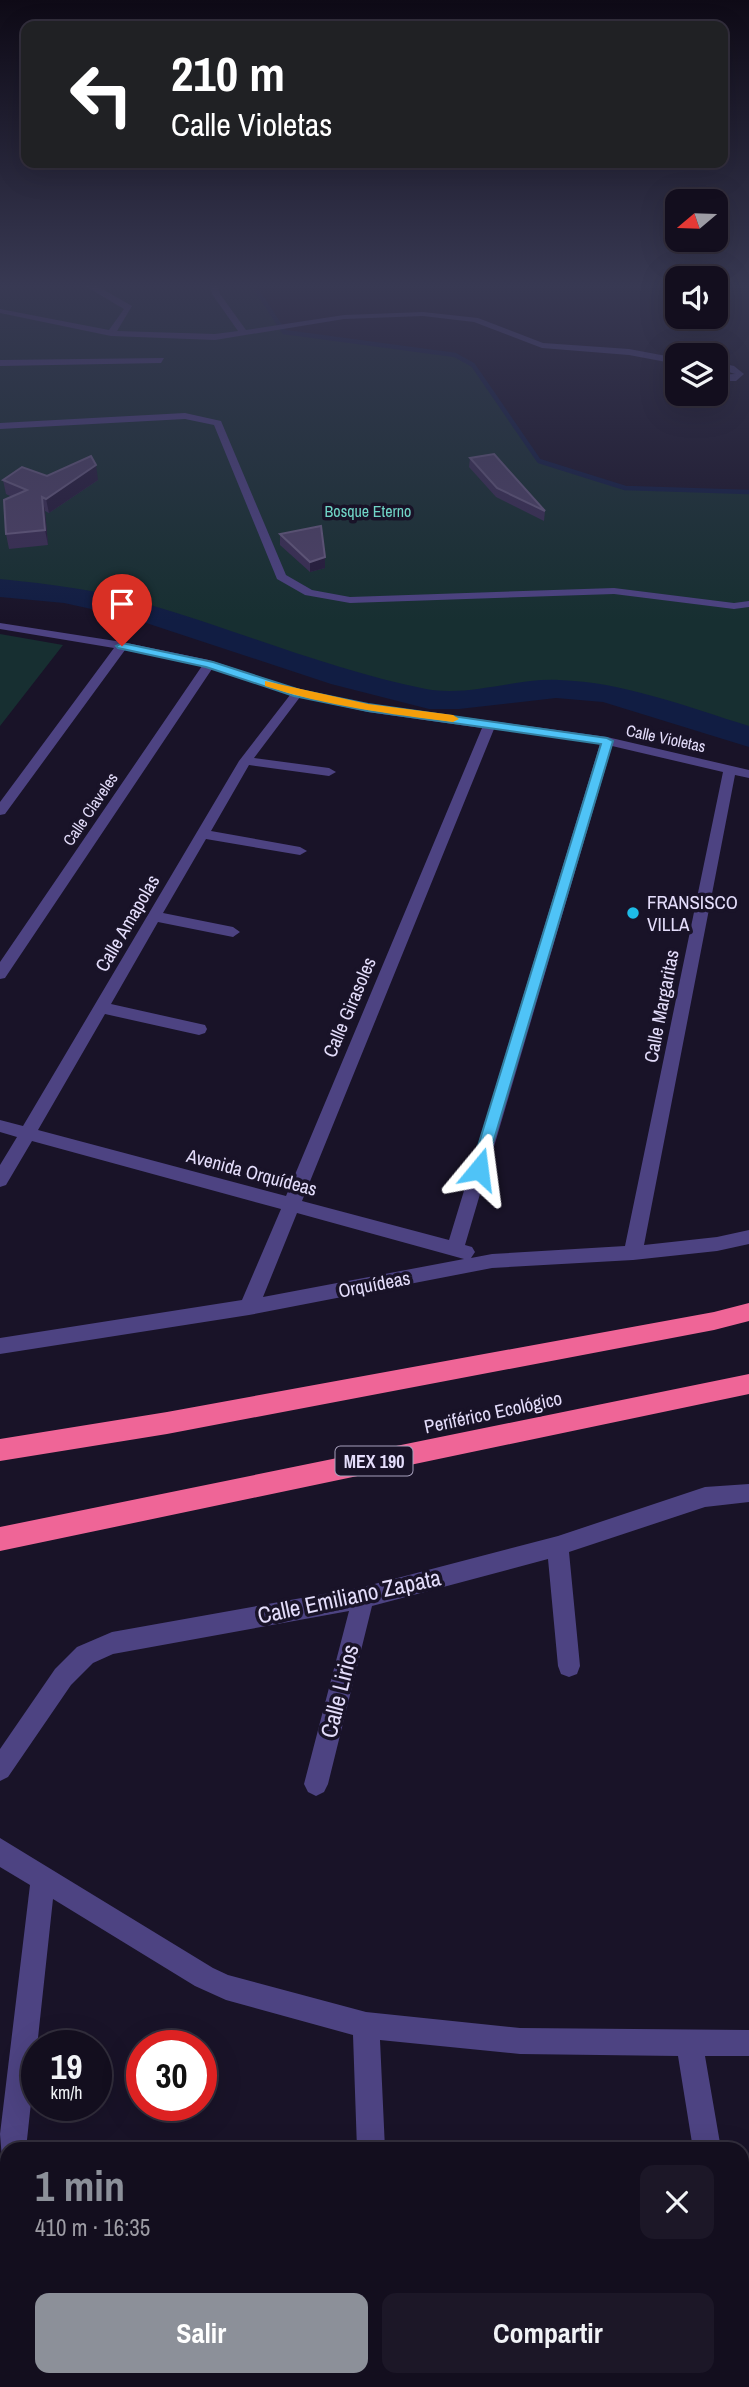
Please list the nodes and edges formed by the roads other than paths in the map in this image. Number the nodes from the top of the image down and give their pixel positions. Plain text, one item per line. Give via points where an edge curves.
1 (0, 426) edge
2 (749, 604) edge
3 (0, 626) edge
4 (122, 646) junction
5 (209, 664) junction
6 (298, 693) junction
7 (490, 724) junction
8 (607, 741) junction
9 (245, 761) junction
10 (730, 768) junction
11 (329, 772) dead end
12 (749, 774) edge
13 (0, 811) edge
14 (202, 834) junction
15 (300, 851) dead end
16 (153, 916) junction
17 (233, 932) dead end
18 (0, 974) edge
19 (100, 1007) junction
20 (200, 1029) dead end
21 (0, 1126) edge
22 (26, 1133) junction
23 (0, 1180) edge
24 (290, 1203) junction
25 (749, 1237) edge
26 (455, 1249) junction
27 (633, 1253) junction
28 (492, 1261) junction
29 (249, 1307) junction
30 (749, 1312) edge
31 (0, 1346) edge
32 (749, 1384) edge
33 (0, 1450) edge
34 (749, 1493) edge
35 (0, 1539) edge
36 (558, 1546) junction
37 (363, 1598) junction
38 (569, 1666) dead end
39 (0, 1769) edge
40 (316, 1784) dead end
41 (0, 1850) edge
42 (43, 1880) junction
43 (366, 2025) junction
44 (690, 2043) junction
45 (749, 2043) edge
46 (13, 2142) edge
47 (371, 2142) edge
48 (706, 2142) edge

1 - 2 street via 185,416 218,423 281,577 309,593 350,600 614,592
3 - 4 street, Calle Violetas
4 - 5 street, Calle Violetas
4 - 13 street
5 - 6 street, Calle Violetas
5 - 18 street, Calle Claveles
6 - 7 street, Calle Violetas via 368,708
6 - 9 street, Calle Amapolas
7 - 8 street, Calle Violetas
7 - 24 street, Calle Girasoles
8 - 10 street, Calle Violetas
8 - 26 street
9 - 11 street
9 - 14 street, Calle Amapolas
10 - 12 street, Calle Violetas
10 - 27 street, Calle Margaritas
14 - 15 street
14 - 16 street, Calle Amapolas
16 - 17 street
16 - 19 street, Calle Amapolas
19 - 20 street
19 - 22 street, Calle Amapolas
21 - 22 street, Avenida Orquídeas
22 - 23 street, Calle Amapolas
22 - 24 street, Avenida Orquídeas
24 - 26 street, Avenida Orquídeas
24 - 29 street, Calle Girasoles
25 - 27 street, Orquídeas
26 - 28 street, Avenida Orquídeas
27 - 28 street, Orquídeas
28 - 29 street, Orquídeas
29 - 31 street, Orquídeas
30 - 33 highway
32 - 35 highway, Periférico Ecológico / MEX 190
34 - 36 street, Calle Emiliano Zapata via 705,1497
36 - 37 street, Calle Emiliano Zapata
36 - 38 street
37 - 39 street, Calle Emiliano Zapata via 112,1643 85,1655 63,1677
37 - 40 street, Calle Lirios
41 - 42 street
42 - 43 street via 226,1987
42 - 46 street
43 - 44 street via 520,2041
43 - 47 street
44 - 45 street
44 - 48 street

